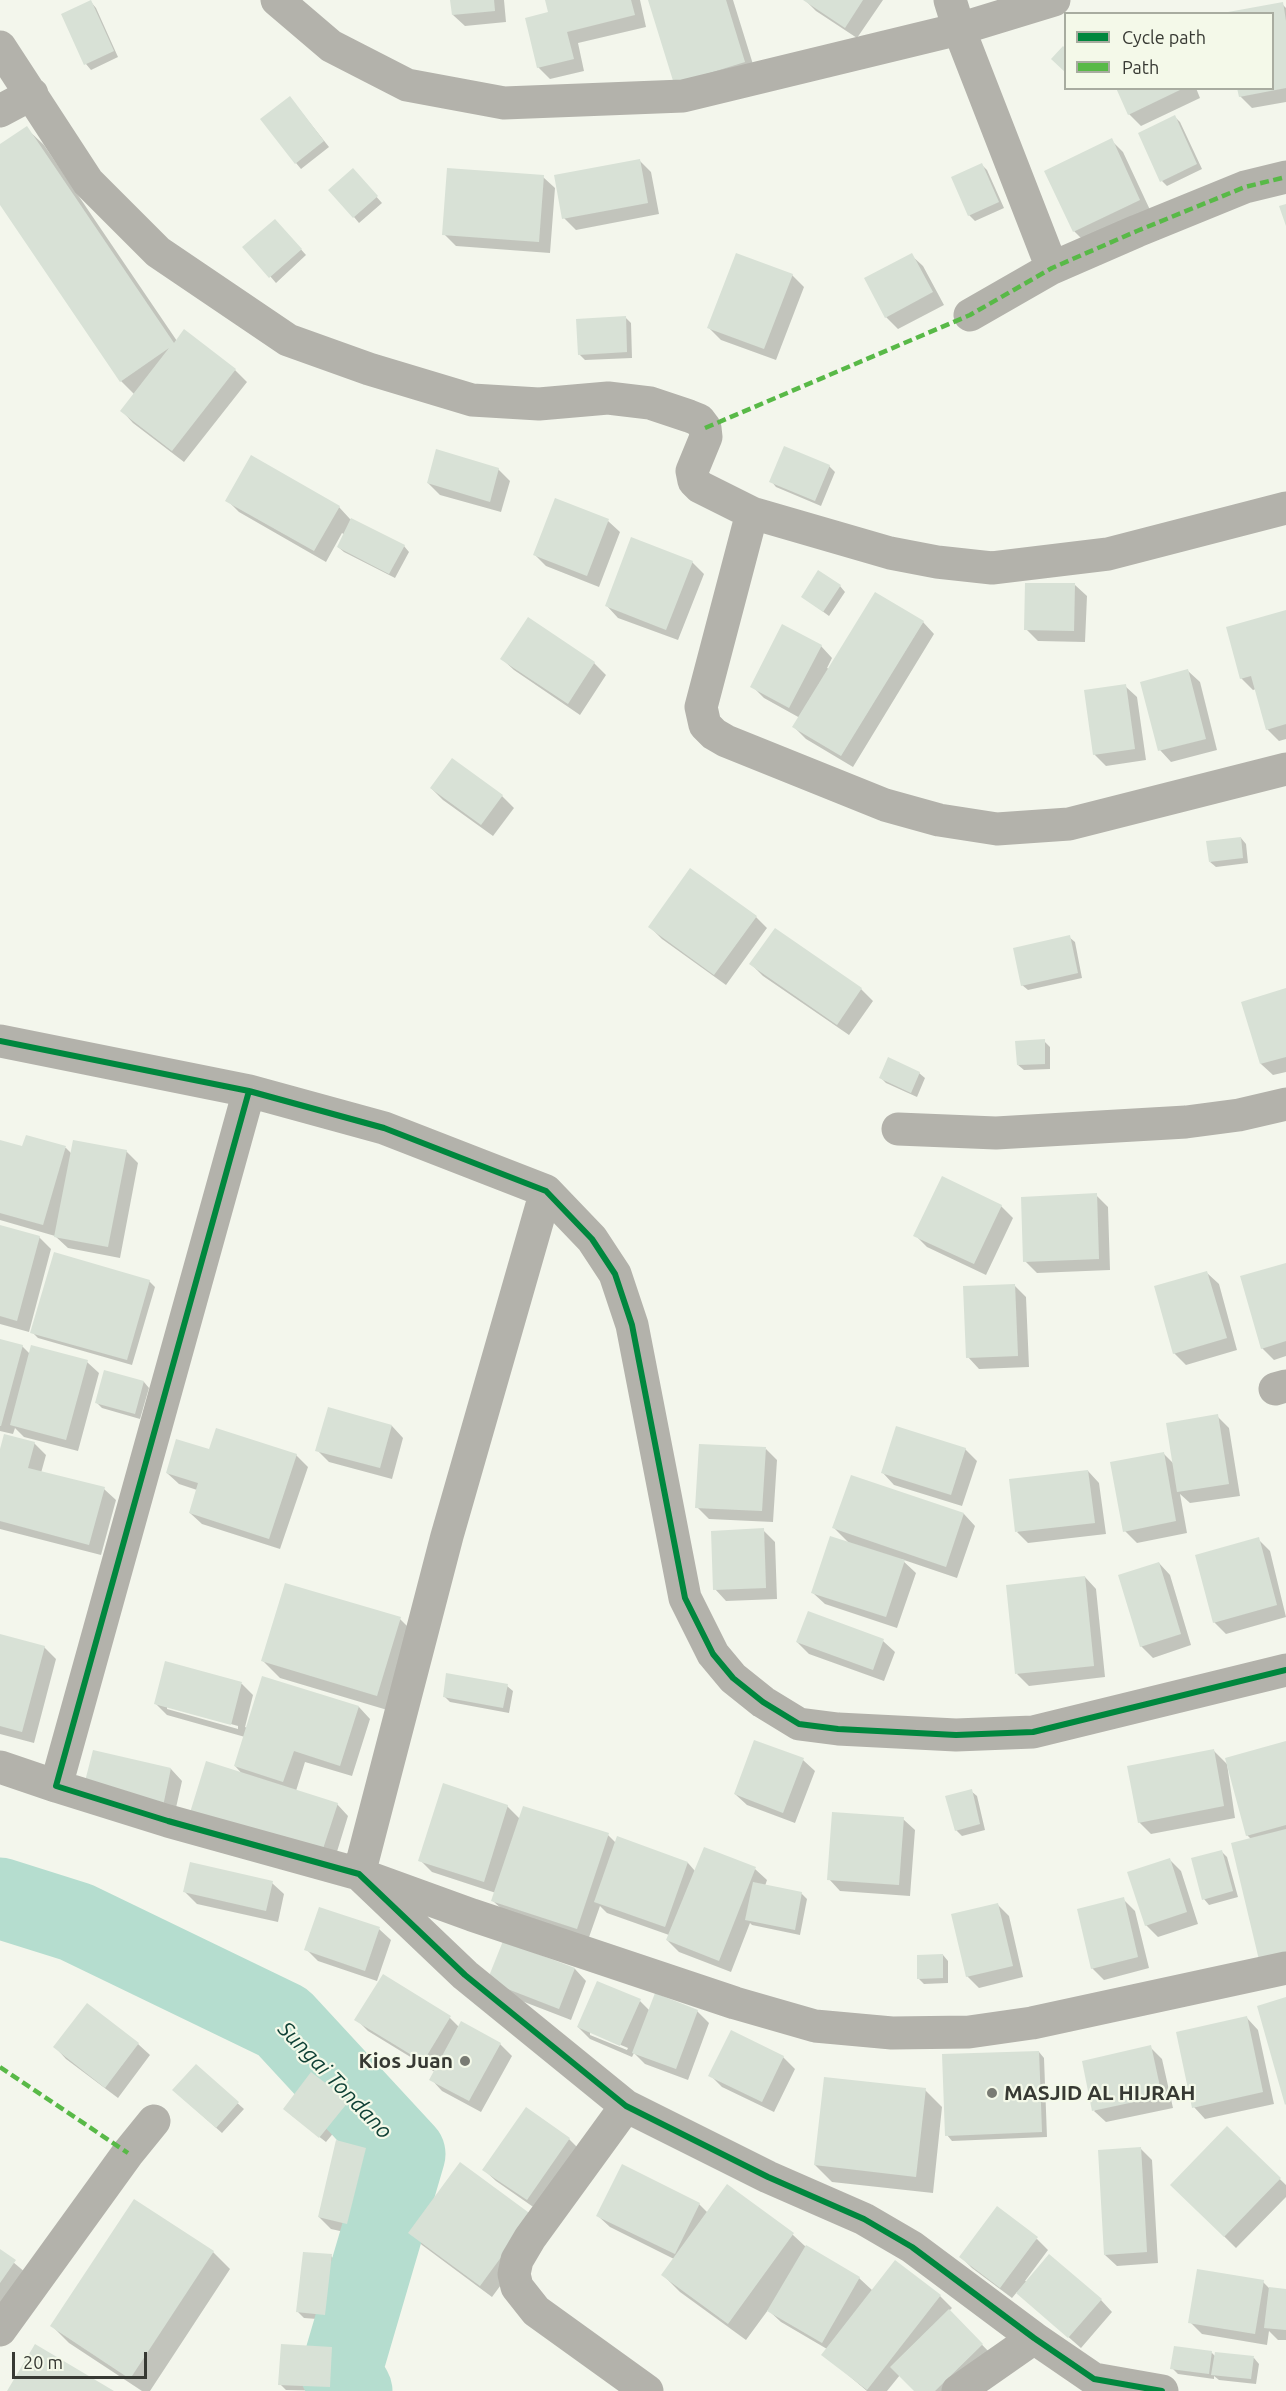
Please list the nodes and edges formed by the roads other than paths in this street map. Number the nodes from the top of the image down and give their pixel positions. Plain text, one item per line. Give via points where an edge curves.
1 (277, 0) edge
2 (1054, 0) edge
3 (955, 14) edge
4 (0, 47) edge
5 (32, 94) junction
6 (0, 111) edge
7 (1286, 177) edge
8 (1052, 268) junction
9 (970, 315) dead end
10 (1286, 508) edge
11 (752, 513) junction
12 (1286, 769) edge
13 (0, 1041) edge
14 (249, 1091) junction
15 (1286, 1104) edge
16 (898, 1129) dead end
17 (546, 1191) junction
18 (1286, 1670) edge
19 (0, 1767) edge
20 (56, 1786) junction
21 (358, 1874) junction
22 (1286, 1968) edge
23 (626, 2106) junction
24 (154, 2121) dead end
25 (0, 2330) edge
26 (1034, 2338) junction
27 (647, 2391) edge
28 (958, 2391) edge
29 (1162, 2391) edge

1 - 3 street via 331,46 407,85 504,104 683,96
2 - 3 street
3 - 8 street
4 - 5 street
5 - 6 street
5 - 11 street via 88,182 158,252 288,340 472,400 539,404 608,399 650,403 689,416 705,428 692,471 694,481
7 - 8 street via 1245,187 1193,207
8 - 9 street
10 - 11 street via 1108,554 992,568 890,553
11 - 12 street via 701,707 705,724 726,741 885,805 939,820 997,829 1069,824
13 - 14 street
14 - 17 street via 384,1128
14 - 20 street
15 - 16 street via 1186,1122 996,1133
17 - 18 street via 592,1239 615,1274 632,1325 685,1598 713,1654 733,1678 763,1702 800,1724 828,1728 956,1735 1033,1732
17 - 21 street via 447,1536
19 - 20 street
20 - 21 street
21 - 22 street via 735,2004 815,2026 892,2033 969,2032 1032,2023
21 - 23 street via 465,1975
23 - 26 street via 768,2177 864,2219 912,2247
23 - 27 street via 530,2238 514,2274 517,2287 536,2311
24 - 25 street
26 - 28 street
26 - 29 street via 1094,2379

